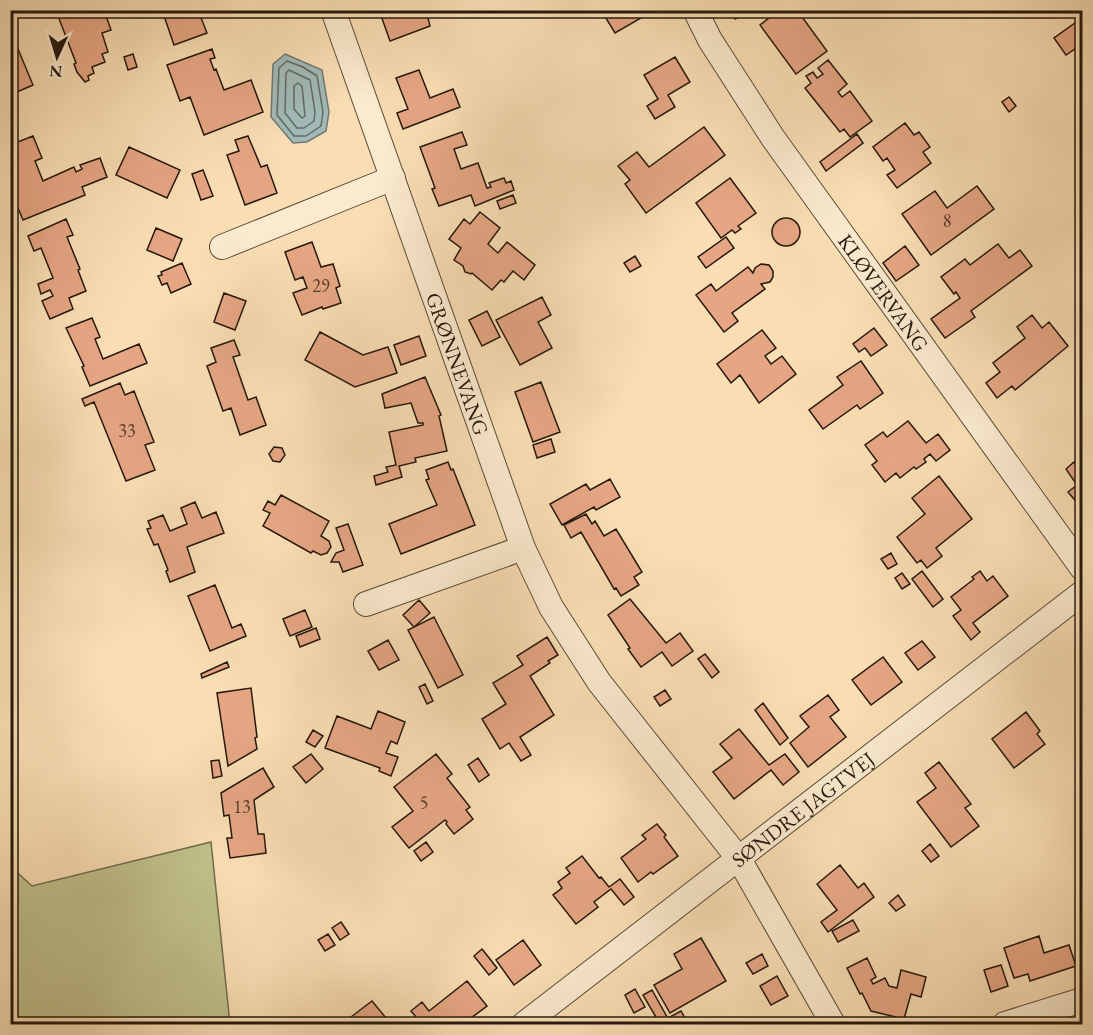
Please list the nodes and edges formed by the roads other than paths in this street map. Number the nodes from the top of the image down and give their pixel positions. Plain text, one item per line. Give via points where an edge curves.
1 (333, 10) edge
2 (695, 10) edge
3 (393, 178) junction
4 (222, 247) dead end
5 (523, 548) junction
6 (1083, 568) edge
7 (1083, 593) edge
8 (366, 604) dead end
9 (739, 859) junction
10 (1083, 1000) edge
11 (524, 1024) edge
12 (833, 1024) edge
13 (1005, 1024) edge

1 - 3 street, GRØNNEVANG
2 - 6 street, KLØVERVANG via 772,138
3 - 4 street
3 - 5 street, GRØNNEVANG
5 - 8 street
5 - 9 street, GRØNNEVANG via 551,607 599,682
7 - 9 street, SØNDRE JAGTVEJ
9 - 11 street, SØNDRE JAGTVEJ
9 - 12 street, GRØNNEVANG
10 - 13 street

